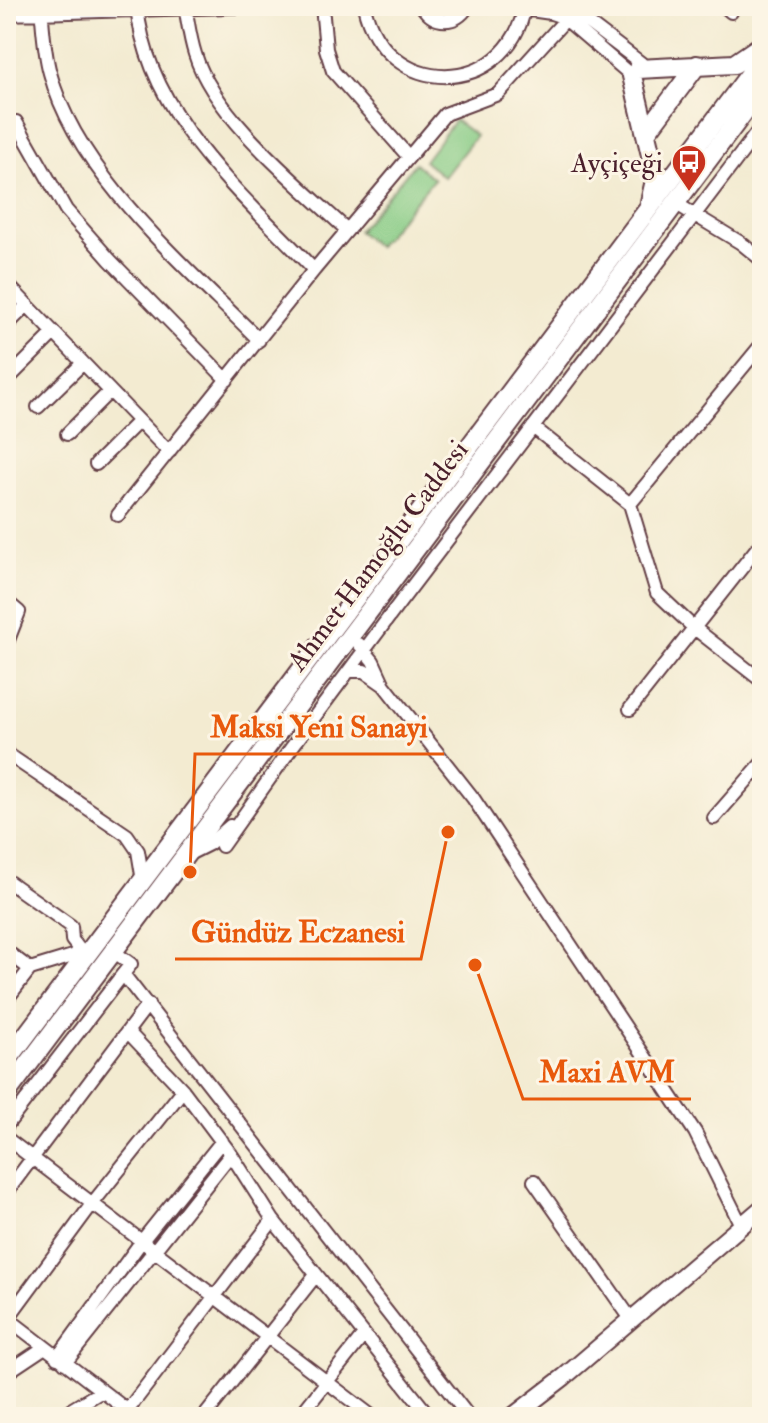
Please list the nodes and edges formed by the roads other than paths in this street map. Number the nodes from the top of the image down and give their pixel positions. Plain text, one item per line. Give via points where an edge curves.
1 (260, 6) edge
2 (322, 6) edge
3 (364, 6) edge
4 (422, 6) edge
5 (468, 6) edge
6 (503, 6) edge
7 (185, 7) edge
8 (524, 7) edge
9 (137, 8) edge
10 (41, 9) edge
11 (568, 10) edge
12 (6, 14) edge
13 (762, 45) edge
14 (762, 58) edge
15 (697, 65) junction
16 (635, 72) junction
17 (762, 88) edge
18 (6, 123) edge
19 (762, 126) edge
20 (646, 133) junction
21 (408, 156) junction
22 (675, 203) junction
23 (694, 214) junction
24 (638, 224) junction
25 (347, 230) junction
26 (762, 260) edge
27 (314, 270) junction
28 (6, 283) edge
29 (27, 305) junction
30 (6, 326) edge
31 (54, 333) junction
32 (259, 340) junction
33 (762, 344) edge
34 (83, 363) junction
35 (9, 378) dead end
36 (227, 380) junction
37 (110, 391) junction
38 (38, 407) dead end
39 (139, 421) junction
40 (533, 427) junction
41 (67, 434) dead end
42 (169, 452) junction
43 (96, 464) dead end
44 (630, 504) junction
45 (118, 515) dead end
46 (762, 542) edge
47 (412, 554) junction
48 (6, 601) edge
49 (401, 601) junction
50 (693, 627) junction
51 (358, 643) junction
52 (6, 645) edge
53 (349, 671) junction
54 (762, 681) edge
55 (384, 685) junction
56 (630, 709) dead end
57 (6, 753) edge
58 (762, 763) edge
59 (256, 796) junction
60 (714, 818) dead end
61 (222, 846) dead end
62 (183, 857) junction
63 (6, 880) edge
64 (143, 881) junction
65 (6, 951) edge
66 (87, 951) junction
67 (113, 951) junction
68 (30, 969) junction
69 (123, 974) junction
70 (6, 1000) edge
71 (148, 1004) junction
72 (128, 1032) junction
73 (6, 1062) edge
74 (183, 1090) junction
75 (6, 1094) edge
76 (6, 1126) edge
77 (6, 1138) edge
78 (222, 1141) junction
79 (231, 1154) junction
80 (33, 1158) junction
81 (534, 1181) dead end
82 (6, 1193) edge
83 (92, 1204) junction
84 (762, 1208) edge
85 (273, 1220) junction
86 (741, 1225) junction
87 (147, 1247) junction
88 (316, 1275) junction
89 (214, 1298) junction
90 (7, 1318) edge
91 (631, 1319) junction
92 (363, 1336) junction
93 (266, 1337) junction
94 (45, 1347) junction
95 (61, 1360) junction
96 (6, 1373) edge
97 (327, 1382) junction
98 (102, 1391) junction
99 (132, 1414) edge
100 (59, 1417) edge
101 (204, 1417) edge
102 (299, 1417) edge
103 (373, 1417) edge
104 (430, 1417) edge
105 (469, 1417) edge
106 (512, 1417) edge

1 - 7 street
2 - 21 street via 333,71
3 - 8 street via 374,37 387,53 402,65 439,76 463,74 494,59 513,39
4 - 5 street via 428,15 444,21 460,16
6 - 8 street
7 - 9 street
7 - 25 street via 196,57 217,96 258,145
8 - 11 street via 551,13
9 - 10 street
9 - 27 street via 155,75 183,126
10 - 12 street
10 - 32 street via 50,72 67,118 101,173
11 - 16 street
11 - 21 street via 498,94 445,114
13 - 15 highway via 734,64
14 - 24 highway, Ahmet Hamoğlu Caddesi
15 - 16 highway
15 - 20 highway
16 - 20 highway
17 - 22 highway, Ahmet Hamoğlu Caddesi
18 - 36 street via 16,122 66,210
19 - 23 street
20 - 24 highway via 656,176 653,197
21 - 25 street
22 - 23 street
22 - 47 highway, Ahmet Hamoğlu Caddesi
23 - 26 street
23 - 40 street
24 - 64 highway, Ahmet Hamoğlu Caddesi
25 - 27 street
27 - 32 street
28 - 29 street
29 - 30 street
29 - 31 street
31 - 34 street
31 - 35 street
32 - 36 street
33 - 44 street
34 - 37 street
34 - 38 street
36 - 42 street
37 - 39 street
37 - 41 street
39 - 42 street
39 - 43 street
40 - 44 street
40 - 49 street
42 - 45 street
44 - 50 street via 657,593
46 - 50 street
47 - 49 street
47 - 51 highway, Ahmet Hamoğlu Caddesi
48 - 52 street via 19,612
49 - 51 street
50 - 54 street
50 - 56 street
51 - 53 street
51 - 55 street
51 - 62 highway, Ahmet Hamoğlu Caddesi
53 - 55 street via 364,671
53 - 59 street
55 - 86 street via 473,798 695,1132
57 - 64 street via 127,835 138,851
58 - 60 street
59 - 61 street
59 - 62 street via 226,830
62 - 67 highway, Ahmet Hamoğlu Caddesi
63 - 66 street via 71,926 72,940
64 - 66 highway, Ahmet Hamoğlu Caddesi
65 - 68 street
66 - 68 street
66 - 73 highway, Ahmet Hamoğlu Caddesi
67 - 69 street via 131,964
67 - 75 highway, Ahmet Hamoğlu Caddesi
68 - 70 street
69 - 71 street
69 - 76 street
71 - 72 street
71 - 105 street
72 - 74 street
72 - 80 street
74 - 78 street
74 - 83 street
77 - 80 street
78 - 79 street
78 - 87 street
79 - 85 street
79 - 87 street
80 - 82 street
80 - 83 street
81 - 91 street
83 - 87 street
83 - 90 street
84 - 86 main road
85 - 88 street
85 - 89 street
86 - 91 main road
87 - 89 street
87 - 95 street
88 - 92 street
88 - 93 street
89 - 93 street
89 - 99 street
90 - 94 street
91 - 106 main road
92 - 97 street
92 - 104 street
93 - 97 street
93 - 101 street
94 - 95 street
94 - 96 street
95 - 98 street
97 - 102 street
97 - 103 street
98 - 99 street
98 - 100 street

